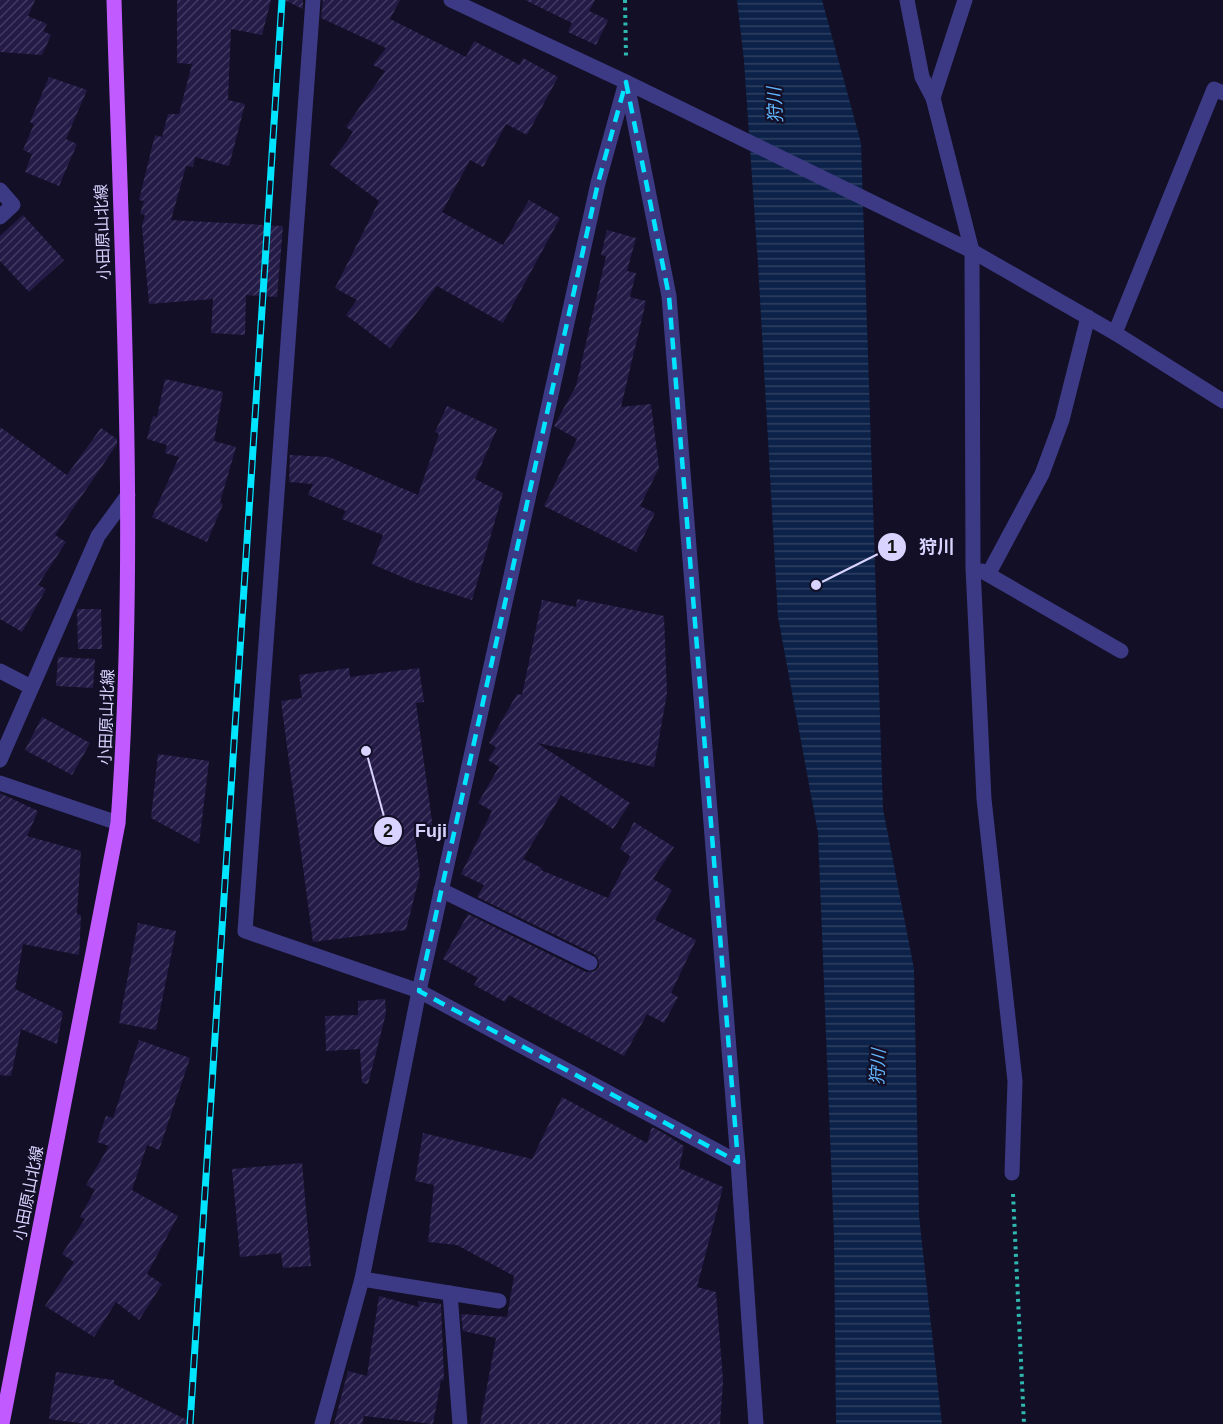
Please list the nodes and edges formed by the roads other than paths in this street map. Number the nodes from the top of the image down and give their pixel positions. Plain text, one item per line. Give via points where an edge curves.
1 (114, 0) edge
2 (313, 0) edge
3 (451, 0) edge
4 (908, 0) edge
5 (965, 0) edge
6 (626, 82) junction
7 (1223, 93) edge
8 (933, 98) junction
9 (0, 190) edge
10 (0, 217) edge
11 (972, 251) junction
12 (1088, 317) junction
13 (1115, 333) junction
14 (1223, 402) edge
15 (128, 495) junction
16 (973, 568) junction
17 (989, 573) junction
18 (1121, 651) dead end
19 (0, 671) edge
20 (31, 687) junction
21 (0, 760) edge
22 (0, 783) edge
23 (118, 823) junction
24 (441, 890) junction
25 (590, 963) dead end
26 (419, 991) junction
27 (738, 1162) junction
28 (1012, 1173) road end
29 (362, 1279) junction
30 (450, 1293) junction
31 (499, 1301) dead end
32 (2, 1424) edge
33 (322, 1424) edge
34 (460, 1424) edge
35 (756, 1424) edge

1 - 15 main road, 小田原山北線
2 - 26 street via 245,931
3 - 6 street
4 - 8 street via 922,77
5 - 8 street
6 - 11 street
6 - 24 street via 596,194
6 - 27 street via 669,296
7 - 13 street via 1214,89
8 - 11 street
9 - 10 street via 13,205
11 - 12 street
11 - 16 street
12 - 13 street
12 - 17 street via 1062,420 1042,474
13 - 14 street
15 - 20 street via 99,536
15 - 23 main road, 小田原山北線 via 125,733
16 - 17 street
16 - 28 street via 984,799 1015,1081
17 - 18 street
19 - 20 street
20 - 21 street
22 - 23 street
23 - 32 main road, 小田原山北線
24 - 25 street
24 - 26 street
26 - 27 street
26 - 29 street
27 - 35 street
29 - 30 street
29 - 33 street
30 - 31 street
30 - 34 street

